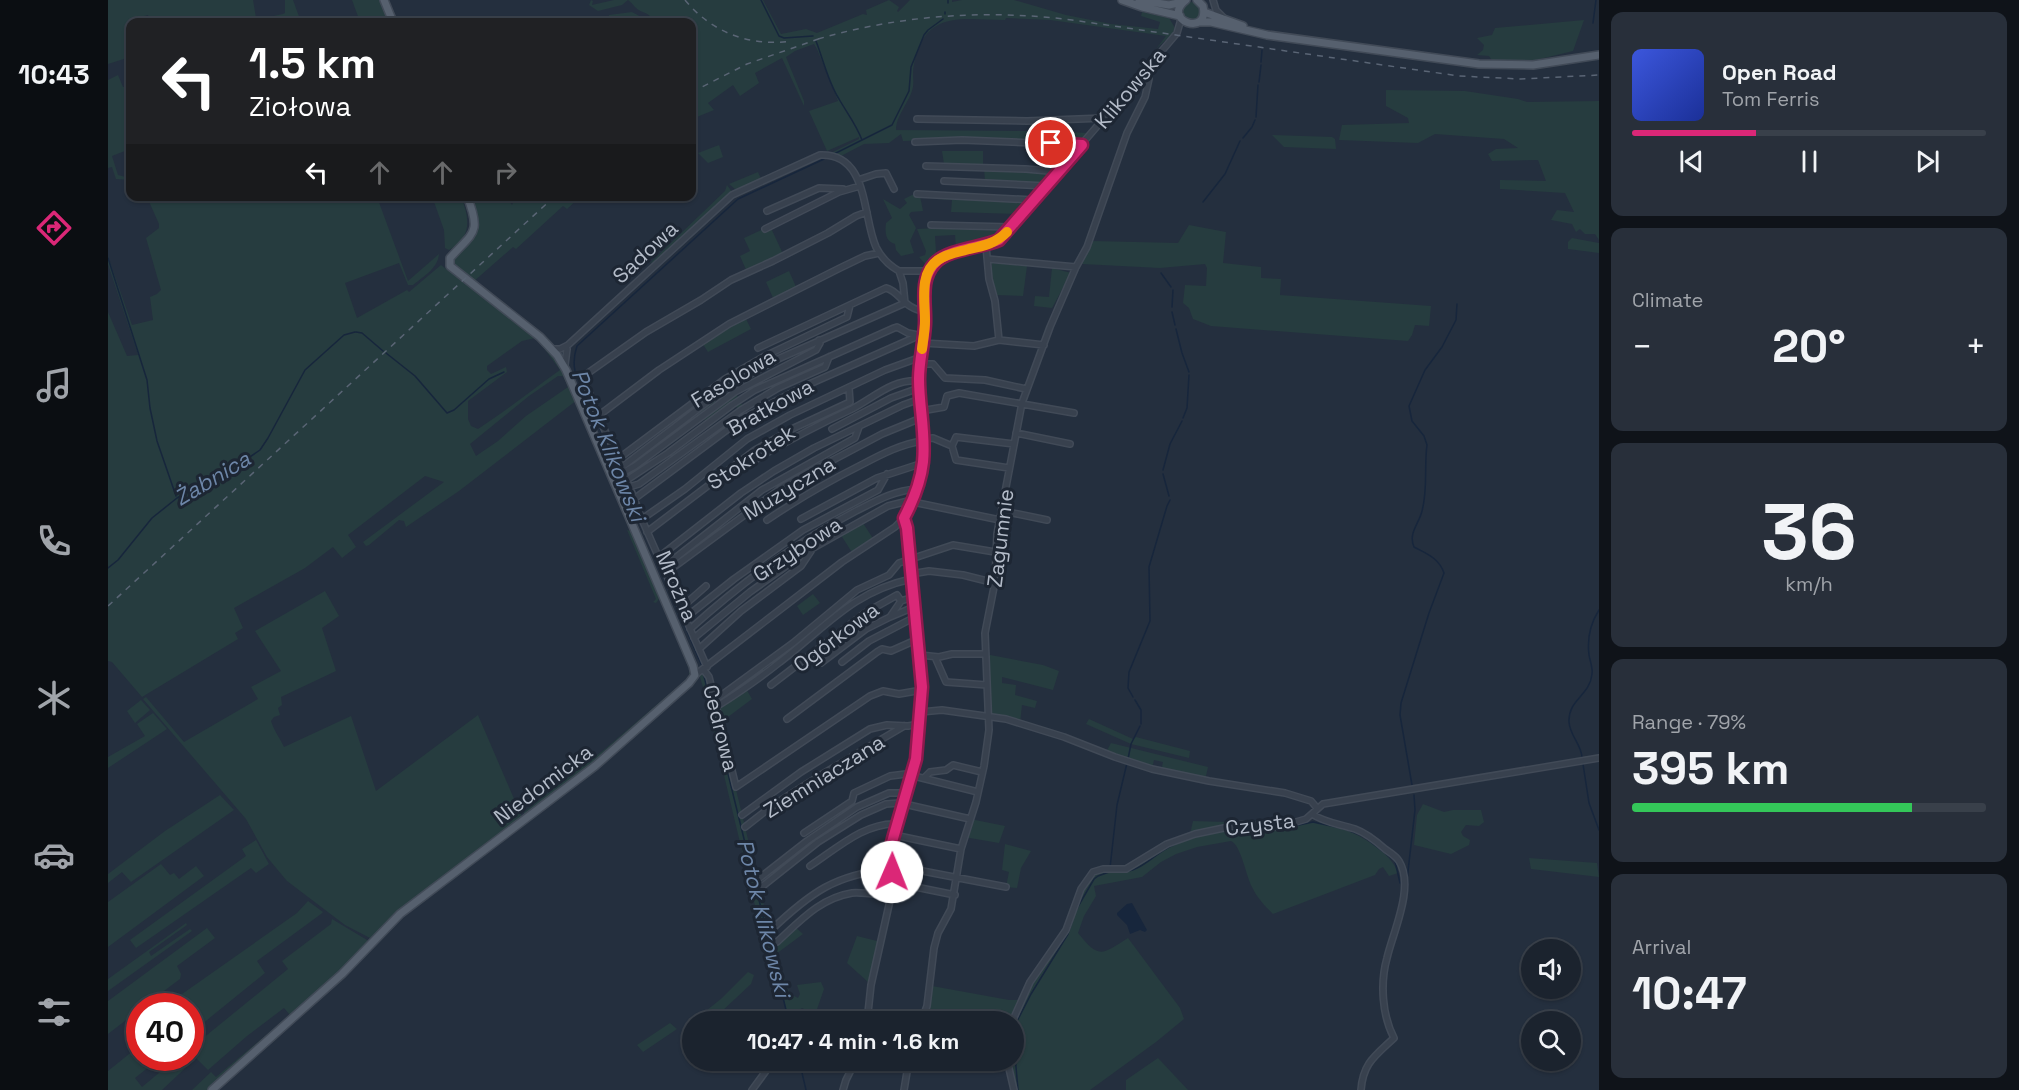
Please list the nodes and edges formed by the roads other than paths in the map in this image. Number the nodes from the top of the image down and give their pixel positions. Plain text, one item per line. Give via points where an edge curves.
1 (384, 0) edge
2 (1122, 0) edge
3 (1139, 0) edge
4 (1197, 0) edge
5 (1207, 0) edge
6 (1213, 0) edge
7 (1184, 1) edge
8 (1204, 10) junction
9 (1180, 17) junction
10 (391, 18) edge
11 (1229, 20) junction
12 (1195, 23) junction
13 (1177, 33) junction
14 (1277, 37) junction
15 (1599, 55) edge
16 (1145, 71) junction
17 (1104, 118) junction
18 (917, 119) dead end
19 (915, 142) dead end
20 (1082, 145) junction
21 (926, 166) dead end
22 (1059, 172) junction
23 (944, 181) dead end
24 (859, 183) junction
25 (1047, 186) junction
26 (848, 189) junction
27 (894, 189) dead end
28 (917, 194) dead end
29 (1034, 200) junction
30 (468, 201) edge
31 (767, 211) dead end
32 (867, 212) junction
33 (931, 225) dead end
34 (1011, 227) junction
35 (765, 229) dead end
36 (986, 246) junction
37 (879, 253) junction
38 (988, 259) junction
39 (1076, 267) junction
40 (899, 271) junction
41 (929, 271) junction
42 (905, 303) junction
43 (850, 305) junction
44 (924, 311) junction
45 (921, 339) junction
46 (999, 340) junction
47 (1044, 345) junction
48 (568, 347) junction
49 (758, 348) dead end
50 (556, 351) junction
51 (830, 355) junction
52 (920, 361) junction
53 (566, 370) junction
54 (919, 381) junction
55 (849, 388) junction
56 (919, 388) junction
57 (1026, 389) junction
58 (920, 399) junction
59 (1022, 403) junction
60 (1074, 413) dead end
61 (921, 414) junction
62 (598, 416) junction
63 (859, 427) junction
64 (832, 429) dead end
65 (1016, 433) junction
66 (923, 440) junction
67 (1014, 444) junction
68 (1070, 444) dead end
69 (952, 446) junction
70 (618, 459) junction
71 (753, 461) dead end
72 (923, 463) junction
73 (1009, 468) junction
74 (623, 470) junction
75 (887, 474) junction
76 (628, 483) junction
77 (916, 489) junction
78 (634, 499) junction
79 (911, 502) junction
80 (1003, 511) junction
81 (904, 518) junction
82 (642, 519) junction
83 (801, 519) dead end
84 (767, 520) dead end
85 (1000, 520) junction
86 (1047, 520) dead end
87 (647, 532) junction
88 (823, 541) junction
89 (995, 552) junction
90 (659, 557) junction
91 (910, 559) junction
92 (665, 569) junction
93 (911, 576) junction
94 (995, 583) junction
95 (706, 586) dead end
96 (913, 597) junction
97 (901, 602) junction
98 (914, 607) junction
99 (681, 608) junction
100 (890, 617) junction
101 (915, 617) junction
102 (685, 618) junction
103 (690, 629) junction
104 (694, 638) junction
105 (918, 639) junction
106 (699, 649) junction
107 (985, 654) junction
108 (920, 655) junction
109 (936, 657) junction
110 (816, 661) dead end
111 (842, 662) dead end
112 (705, 668) junction
113 (695, 675) junction
114 (771, 685) dead end
115 (987, 685) junction
116 (922, 690) junction
117 (714, 700) junction
118 (716, 707) junction
119 (921, 712) junction
120 (989, 716) junction
121 (787, 719) dead end
122 (920, 724) junction
123 (904, 726) junction
124 (1599, 759) edge
125 (982, 772) junction
126 (913, 774) junction
127 (924, 778) junction
128 (978, 792) junction
129 (907, 793) junction
130 (903, 804) junction
131 (1317, 808) junction
132 (1312, 814) junction
133 (742, 815) dead end
134 (970, 819) junction
135 (897, 824) junction
136 (745, 827) dead end
137 (804, 833) dead end
138 (894, 835) junction
139 (961, 849) junction
140 (810, 866) dead end
141 (892, 870) junction
142 (957, 878) junction
143 (757, 880) dead end
144 (891, 882) junction
145 (1006, 887) dead end
146 (759, 889) dead end
147 (955, 895) junction
148 (891, 896) junction
149 (770, 931) dead end
150 (773, 943) dead end
151 (868, 1011) edge
152 (925, 1011) edge
153 (1017, 1011) edge
154 (766, 1071) edge
155 (850, 1071) edge
156 (907, 1071) edge
157 (1010, 1071) edge
158 (212, 1090) edge
159 (752, 1090) edge
160 (843, 1090) edge
161 (904, 1090) edge
162 (1014, 1090) edge
163 (1361, 1090) edge

1 - 10 main road
2 - 9 main road
3 - 7 main road via 1169,5
4 - 8 main road
5 - 8 street
6 - 11 street via 1216,10
7 - 9 main road
8 - 11 main road
8 - 12 main road
9 - 12 main road
9 - 13 street, Klikowska
11 - 14 main road
12 - 13 street, Klikowska
12 - 14 main road via 1211,22
13 - 16 street, Klikowska
14 - 15 main road via 1495,66 1533,65
16 - 17 street, Klikowska
16 - 39 street, Zagumnie via 1149,79 1145,97 1127,133 1087,247
17 - 18 street
17 - 20 street, Klikowska
19 - 20 street
20 - 22 street, Klikowska
21 - 22 street
22 - 25 street, Klikowska
23 - 25 street
24 - 26 street
24 - 27 street via 885,173
24 - 32 street, Sadowa
24 - 48 street, Sadowa via 855,172 844,162 820,155 732,195
25 - 29 street, Klikowska
26 - 31 street via 819,188
26 - 35 street
28 - 29 street
29 - 34 street, Klikowska
30 - 50 main road via 474,230 453,255 452,269
32 - 37 street, Sadowa
32 - 62 street, Cedrowa via 730,280 591,371 586,384
33 - 34 street
34 - 36 street, Klikowska via 999,240
36 - 38 street
36 - 41 street, Klikowska via 946,255
37 - 40 street
37 - 62 street via 865,256 729,324
38 - 39 street
38 - 46 street
39 - 47 street, Zagumnie
40 - 41 street
40 - 42 street
41 - 44 street via 924,285
42 - 43 street, Fasolowa via 889,288
42 - 44 street
42 - 74 street via 778,359 727,387
43 - 49 street, Fasolowa
43 - 70 street, Fasolowa via 847,317 725,379
44 - 45 street
45 - 46 street via 974,346
45 - 51 street via 897,327
45 - 52 street
45 - 78 street, Bratkowa via 815,381 743,418
46 - 47 street
47 - 57 street, Zagumnie
48 - 50 street, Sadowa
48 - 53 street
50 - 53 main road, Mroźna
51 - 76 street via 734,403
51 - 76 street via 825,367 741,410 639,484
52 - 54 street
52 - 55 street, Stokrotek via 891,368
52 - 57 street via 933,364 945,378 985,380
53 - 113 main road, Mroźna
54 - 56 street
54 - 71 street via 893,384
55 - 82 street, Stokrotek via 747,439
55 - 87 street, Stokrotek via 850,402 755,450
56 - 58 street
56 - 64 street
57 - 59 street, Zagumnie
58 - 61 street
58 - 63 street
59 - 60 street
59 - 61 street, Muzyczna via 959,393 947,396 944,407
59 - 65 street, Zagumnie
61 - 66 street
61 - 92 street, Muzyczna via 798,477 671,569
62 - 70 street, Cedrowa
63 - 90 street via 797,457 757,482
63 - 92 street via 855,438 746,501
65 - 67 street, Zagumnie
65 - 68 street
66 - 69 street via 933,438
66 - 72 street
66 - 84 street via 896,448 839,476
67 - 69 street via 956,437
67 - 73 street, Zagumnie
69 - 73 street via 956,460
70 - 74 street, Cedrowa
72 - 75 street
72 - 77 street
73 - 80 street, Zagumnie
74 - 76 street, Cedrowa
75 - 83 street
75 - 102 street via 878,490 803,530
76 - 78 street, Cedrowa
77 - 79 street
77 - 103 street, Grzybowa via 884,496 817,533 750,579
78 - 82 street, Cedrowa
79 - 81 street
79 - 85 street
79 - 88 street via 888,506
80 - 85 street, Zagumnie
80 - 86 street
81 - 91 street
81 - 112 street, Niedomicka
82 - 87 street, Cedrowa
85 - 89 street, Zagumnie
87 - 90 street, Cedrowa
88 - 104 street via 750,592
88 - 106 street via 801,566
89 - 91 street via 953,545
89 - 94 street, Zagumnie
90 - 92 street, Cedrowa
91 - 93 street
91 - 117 street via 899,563 889,575 857,590
92 - 99 street, Cedrowa
93 - 94 street via 929,571
93 - 96 street
93 - 118 street via 856,600 779,663
94 - 107 street, Zagumnie
95 - 99 street
96 - 97 street
96 - 98 street
97 - 100 street
97 - 114 street, Ogórkowa via 897,595 873,607
98 - 100 street
98 - 101 street
99 - 102 street, Cedrowa
100 - 110 street via 866,629 821,663
101 - 105 street
101 - 111 street via 870,641
102 - 103 street, Cedrowa
103 - 104 street, Cedrowa
104 - 106 street, Cedrowa
105 - 108 street
105 - 121 street via 891,651 877,652
106 - 112 street, Cedrowa
107 - 109 street
107 - 115 street, Zagumnie
108 - 109 street
108 - 116 street
109 - 115 street via 946,682
112 - 113 street, Niedomicka
112 - 117 street, Cedrowa
113 - 158 main road, Niedomicka via 595,766 400,914 342,974
115 - 120 street, Zagumnie
116 - 118 street, Cedrowa via 899,694 882,691 870,696 736,788
116 - 119 street
117 - 118 street, Cedrowa
119 - 120 street via 942,710
119 - 122 street
120 - 125 street, Zagumnie
120 - 131 street via 1064,737 1152,769 1285,793 1311,801
122 - 123 street, Ziemniaczana
122 - 126 street
123 - 133 street, Ziemniaczana via 886,724 870,729
123 - 136 street, Ziemniaczana via 772,806
124 - 131 street, Czysta
125 - 127 street via 955,765 946,771 930,772
125 - 128 street, Zagumnie
126 - 127 street
126 - 129 street
126 - 137 street via 890,777 854,793 852,801
127 - 128 street
128 - 134 street, Zagumnie
129 - 130 street
129 - 143 street via 889,793 857,807
130 - 134 street
130 - 135 street
130 - 146 street via 886,804 861,815 809,849
131 - 132 street, Czysta
132 - 153 street, Czysta via 1276,827 1243,824 1195,834 1167,844 1126,869 1095,871 1081,889 1066,930 1030,982
132 - 163 street via 1367,835 1399,861 1404,877 1402,912 1384,971 1385,1013 1394,1038 1367,1065
134 - 139 street, Zagumnie
135 - 138 street
135 - 140 street via 868,829
138 - 139 street
138 - 141 street
139 - 142 street, Zagumnie
141 - 142 street via 912,869
141 - 144 street
141 - 149 street via 844,878 820,889
142 - 145 street
142 - 147 street, Zagumnie
144 - 147 street
144 - 148 street
147 - 152 street, Zagumnie via 934,948
148 - 150 street via 854,893 837,897 811,911
148 - 151 street
154 - 159 street
155 - 160 street
156 - 161 street
157 - 162 street

